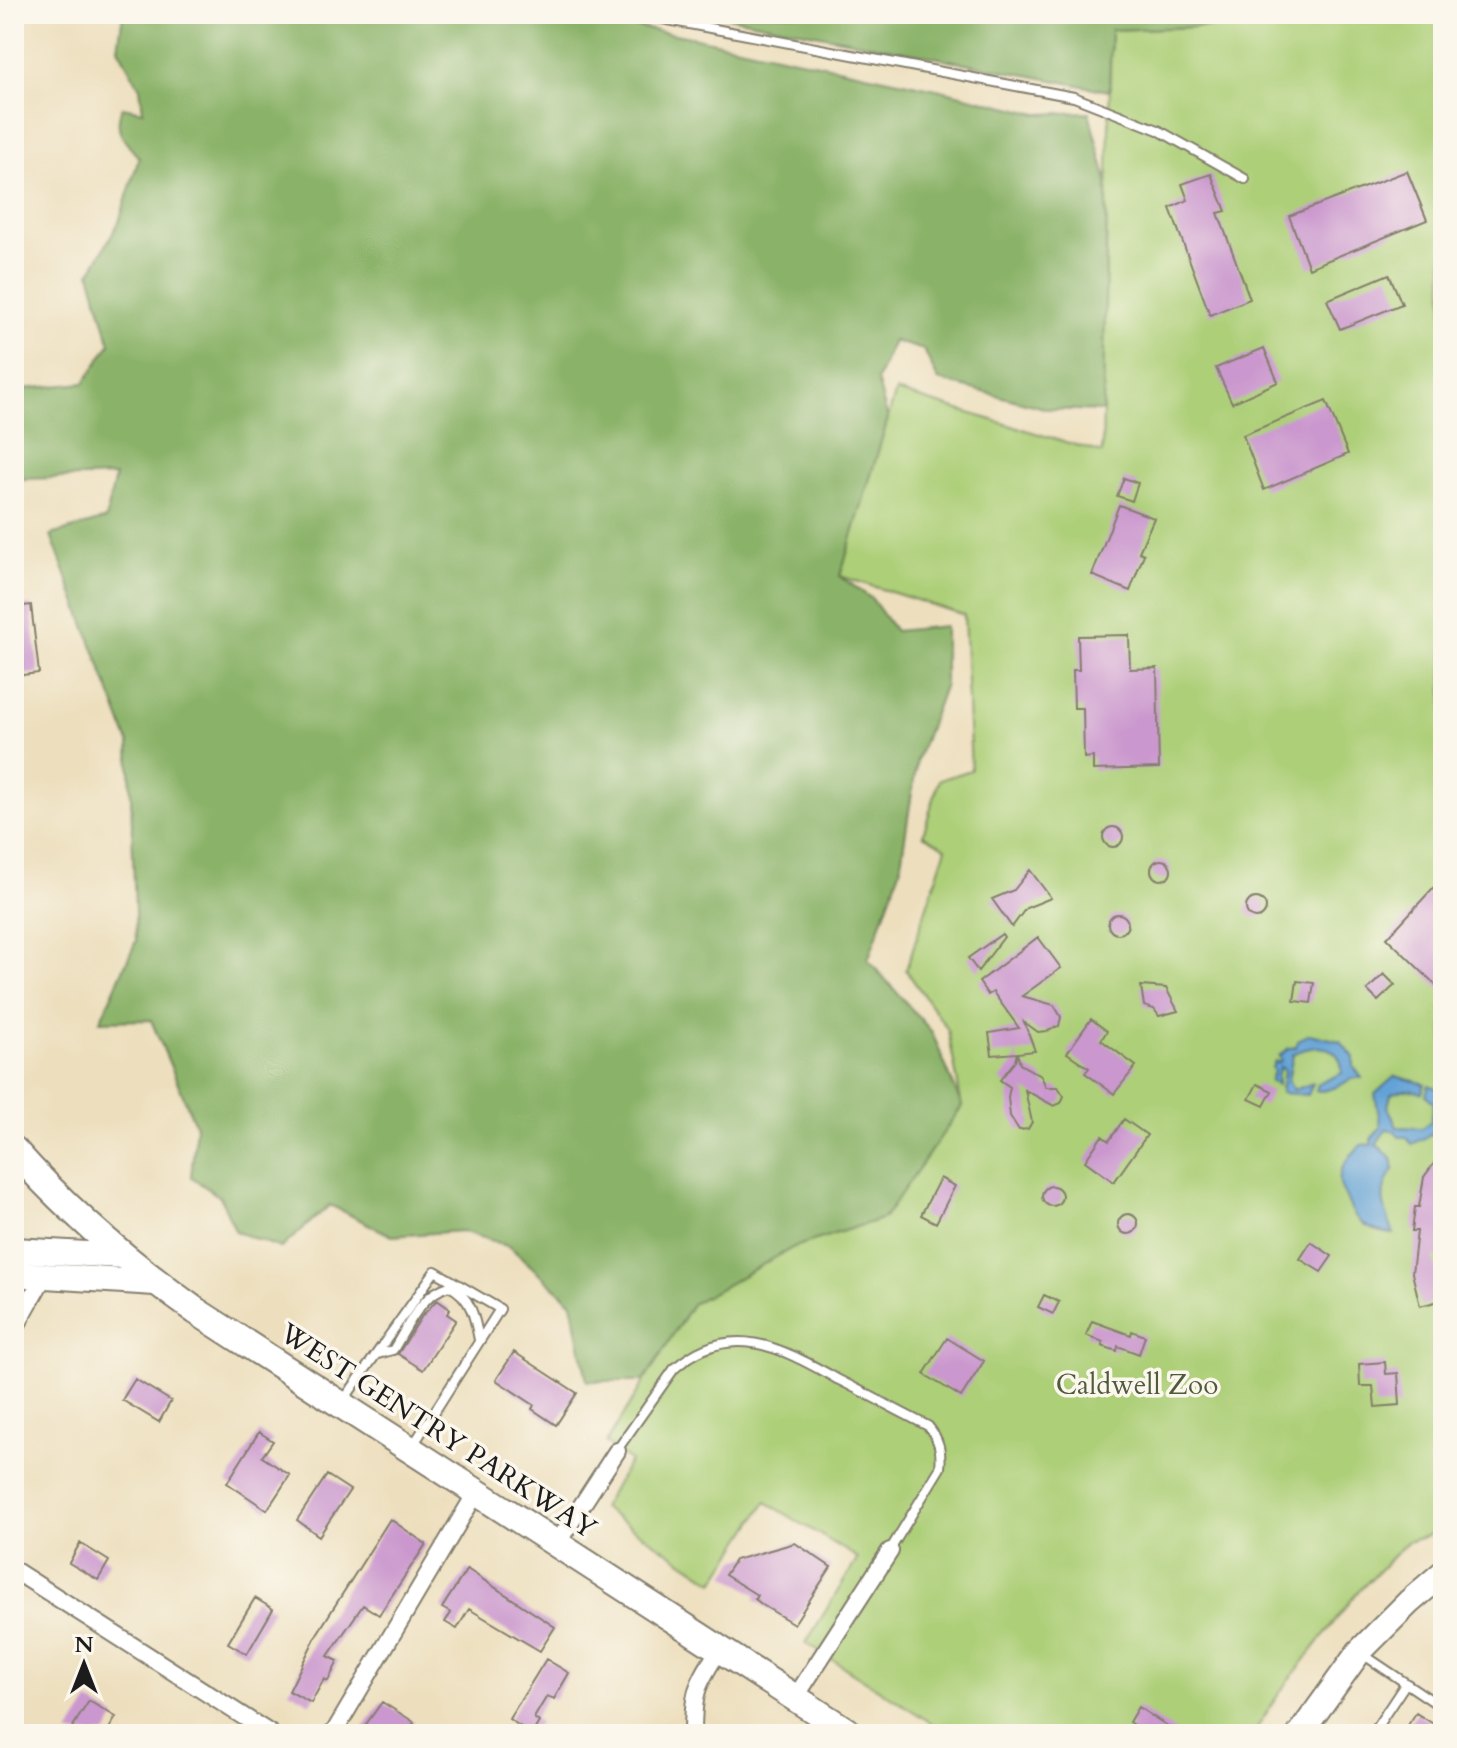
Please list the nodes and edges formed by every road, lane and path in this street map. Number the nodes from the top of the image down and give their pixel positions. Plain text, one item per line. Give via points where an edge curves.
1 (636, 14) edge
2 (1245, 179) dead end
3 (21, 1164) edge
4 (14, 1250) edge
5 (123, 1256) junction
6 (14, 1274) edge
7 (44, 1276) junction
8 (155, 1283) junction
9 (14, 1330) edge
10 (479, 1341) junction
11 (376, 1355) junction
12 (340, 1406) junction
13 (410, 1451) junction
14 (617, 1451) joint
15 (476, 1493) junction
16 (556, 1545) junction
17 (890, 1551) joint
18 (14, 1570) edge
19 (1443, 1573) edge
20 (720, 1648) junction
21 (1359, 1652) junction
22 (1406, 1683) junction
23 (795, 1698) junction
24 (1443, 1708) edge
25 (848, 1733) edge
26 (271, 1734) edge
27 (333, 1734) edge
28 (693, 1734) edge
29 (1300, 1734) edge
30 (1372, 1734) edge

1 - 2 lane via 1074,97 1158,130
3 - 5 main road, WEST GENTRY PARKWAY
4 - 5 main road
5 - 8 main road, WEST GENTRY PARKWAY
6 - 7 main road
7 - 8 main road
7 - 9 street
8 - 12 main road, WEST GENTRY PARKWAY
10 - 11 lane via 467,1301 449,1286 434,1290 393,1350
10 - 11 lane via 500,1309 435,1271
10 - 13 lane
11 - 12 lane
12 - 13 main road, WEST GENTRY PARKWAY
13 - 15 main road, WEST GENTRY PARKWAY
14 - 16 street
14 - 17 lane via 684,1360 736,1341 782,1349 935,1434 940,1468
15 - 16 main road, WEST GENTRY PARKWAY
15 - 27 street
16 - 20 main road, WEST GENTRY PARKWAY
17 - 23 street
18 - 26 street
19 - 21 main road
20 - 23 main road, WEST GENTRY PARKWAY
20 - 28 street via 697,1685
21 - 22 lane
21 - 29 main road
22 - 24 lane
22 - 30 lane
23 - 25 main road, WEST GENTRY PARKWAY

